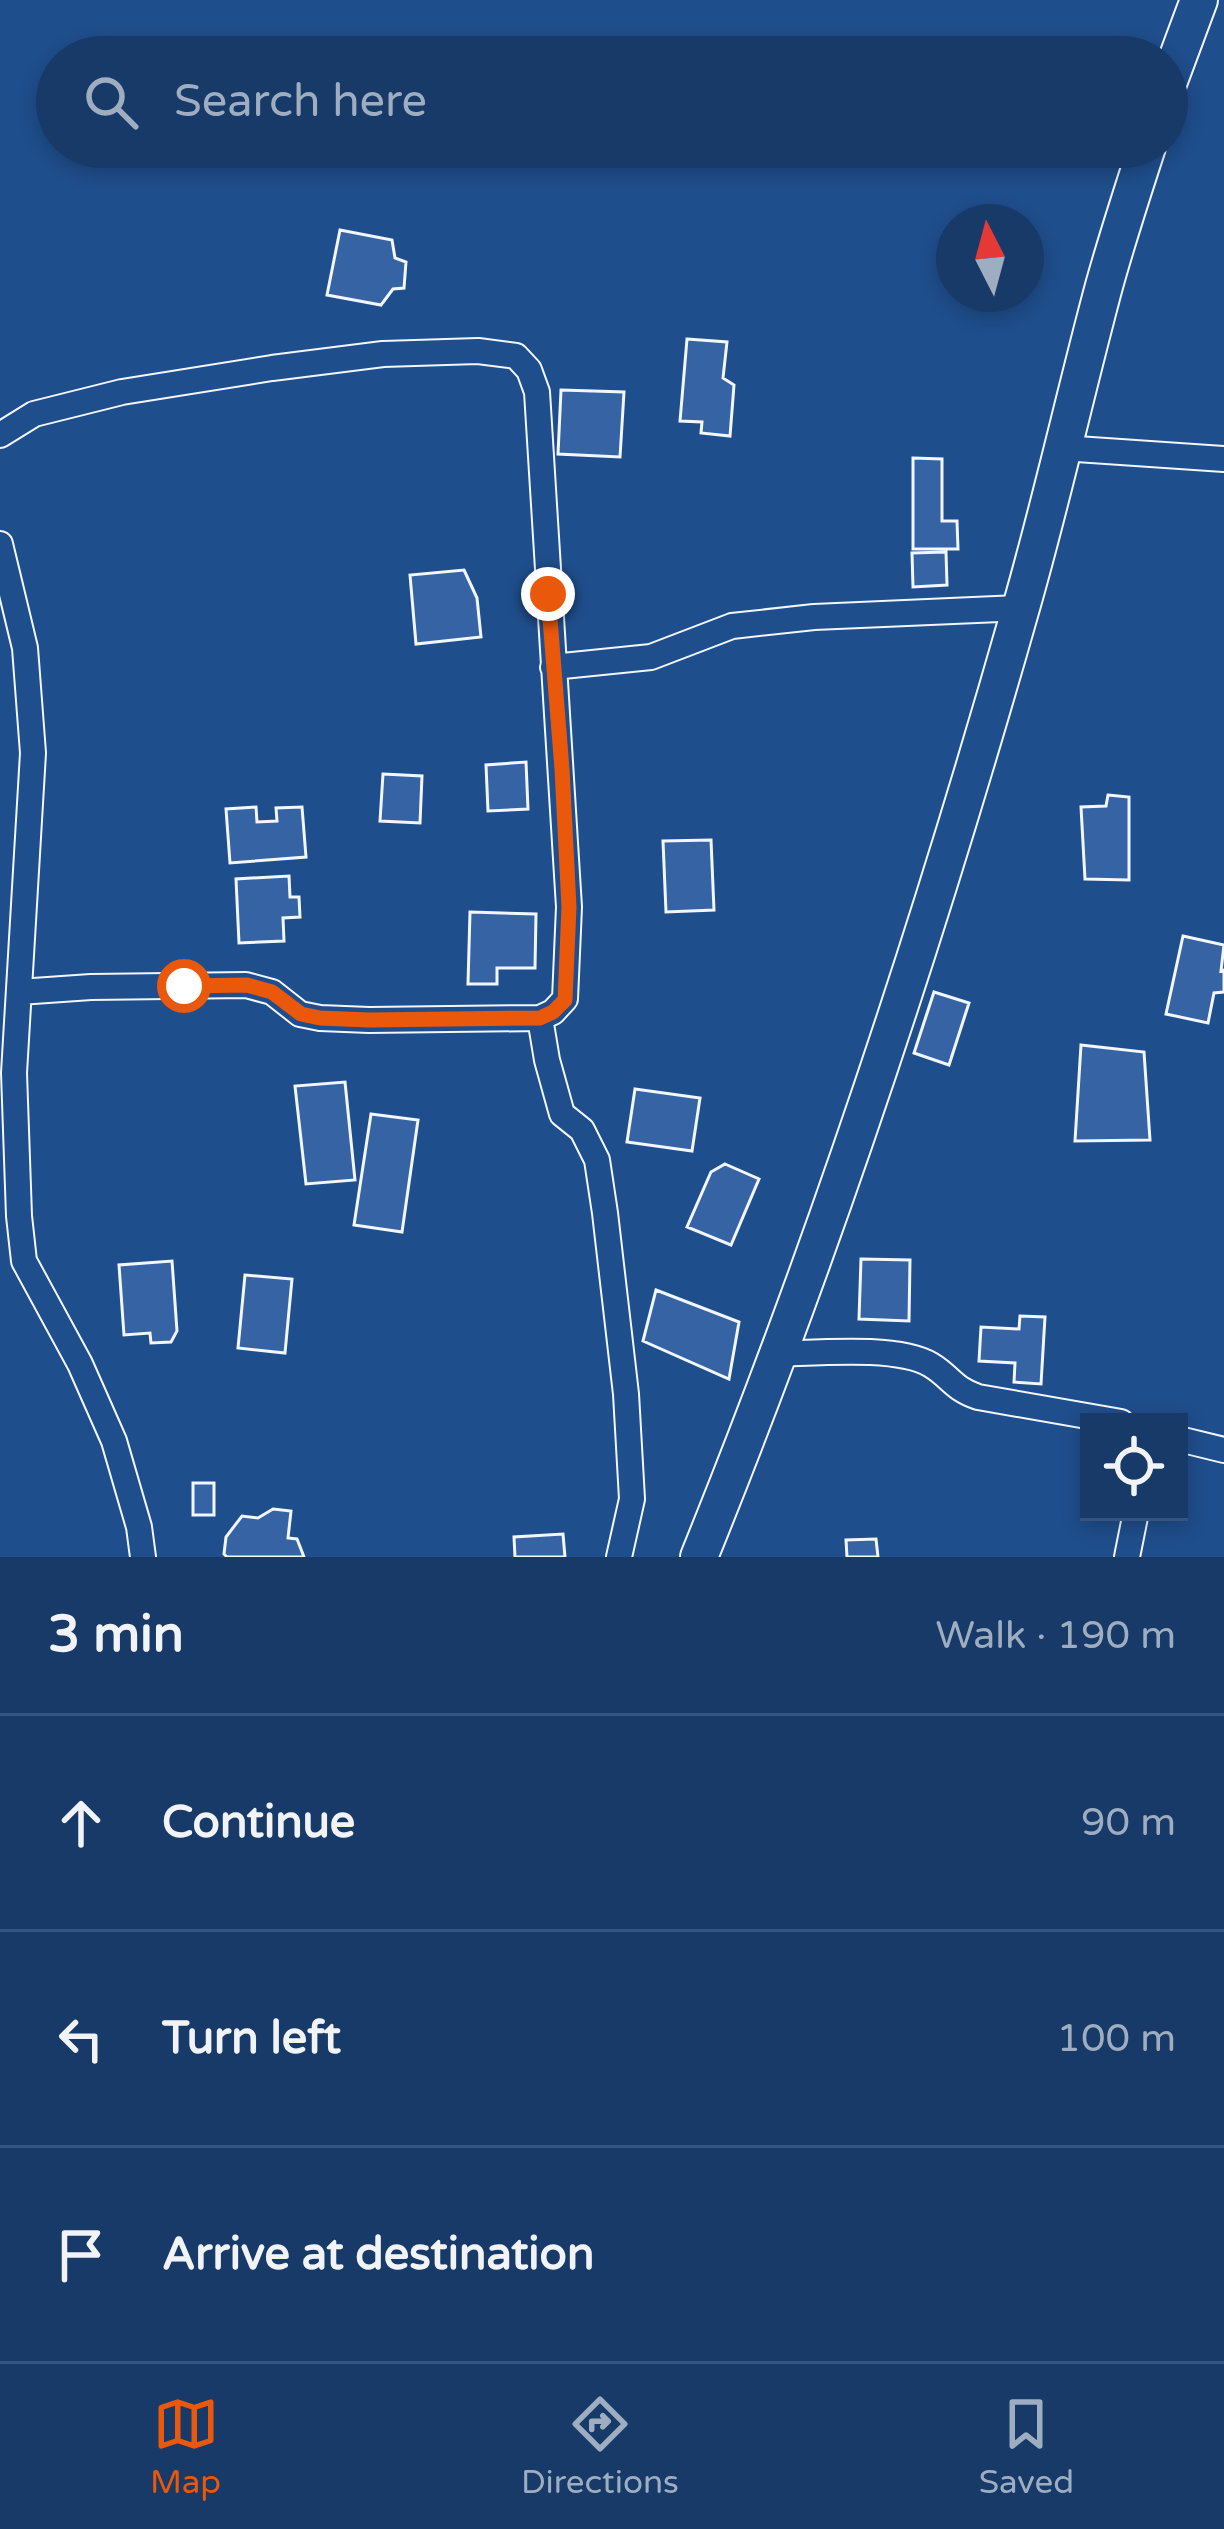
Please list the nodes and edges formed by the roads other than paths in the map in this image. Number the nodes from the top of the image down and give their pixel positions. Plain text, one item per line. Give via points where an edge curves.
1 (1199, 0) edge
2 (1186, 36) edge
3 (1140, 168) edge
4 (0, 435) edge
5 (1062, 448) junction
6 (1224, 459) edge
7 (0, 544) edge
8 (1021, 608) junction
9 (553, 667) junction
10 (19, 992) junction
11 (540, 1018) junction
12 (777, 1354) junction
13 (1080, 1415) edge
14 (1188, 1446) edge
15 (1224, 1450) edge
16 (1134, 1521) edge
17 (143, 1557) edge
18 (620, 1557) edge
19 (699, 1557) edge
20 (1127, 1557) edge

1 - 2 street
3 - 5 street
4 - 9 street via 34,414 122,392 272,368 383,354 516,356 537,392
5 - 6 street
5 - 8 street
7 - 10 street via 25,648 33,753
8 - 9 street via 732,626 651,657
8 - 12 street via 921,944
9 - 11 street via 569,907 565,1000
10 - 11 street via 247,985 320,1018
10 - 17 street via 14,1073 24,1262 114,1441
11 - 18 street via 562,1114 582,1130 597,1160 632,1499
12 - 13 street via 904,1356 978,1397
12 - 19 street
14 - 15 street
16 - 20 street

